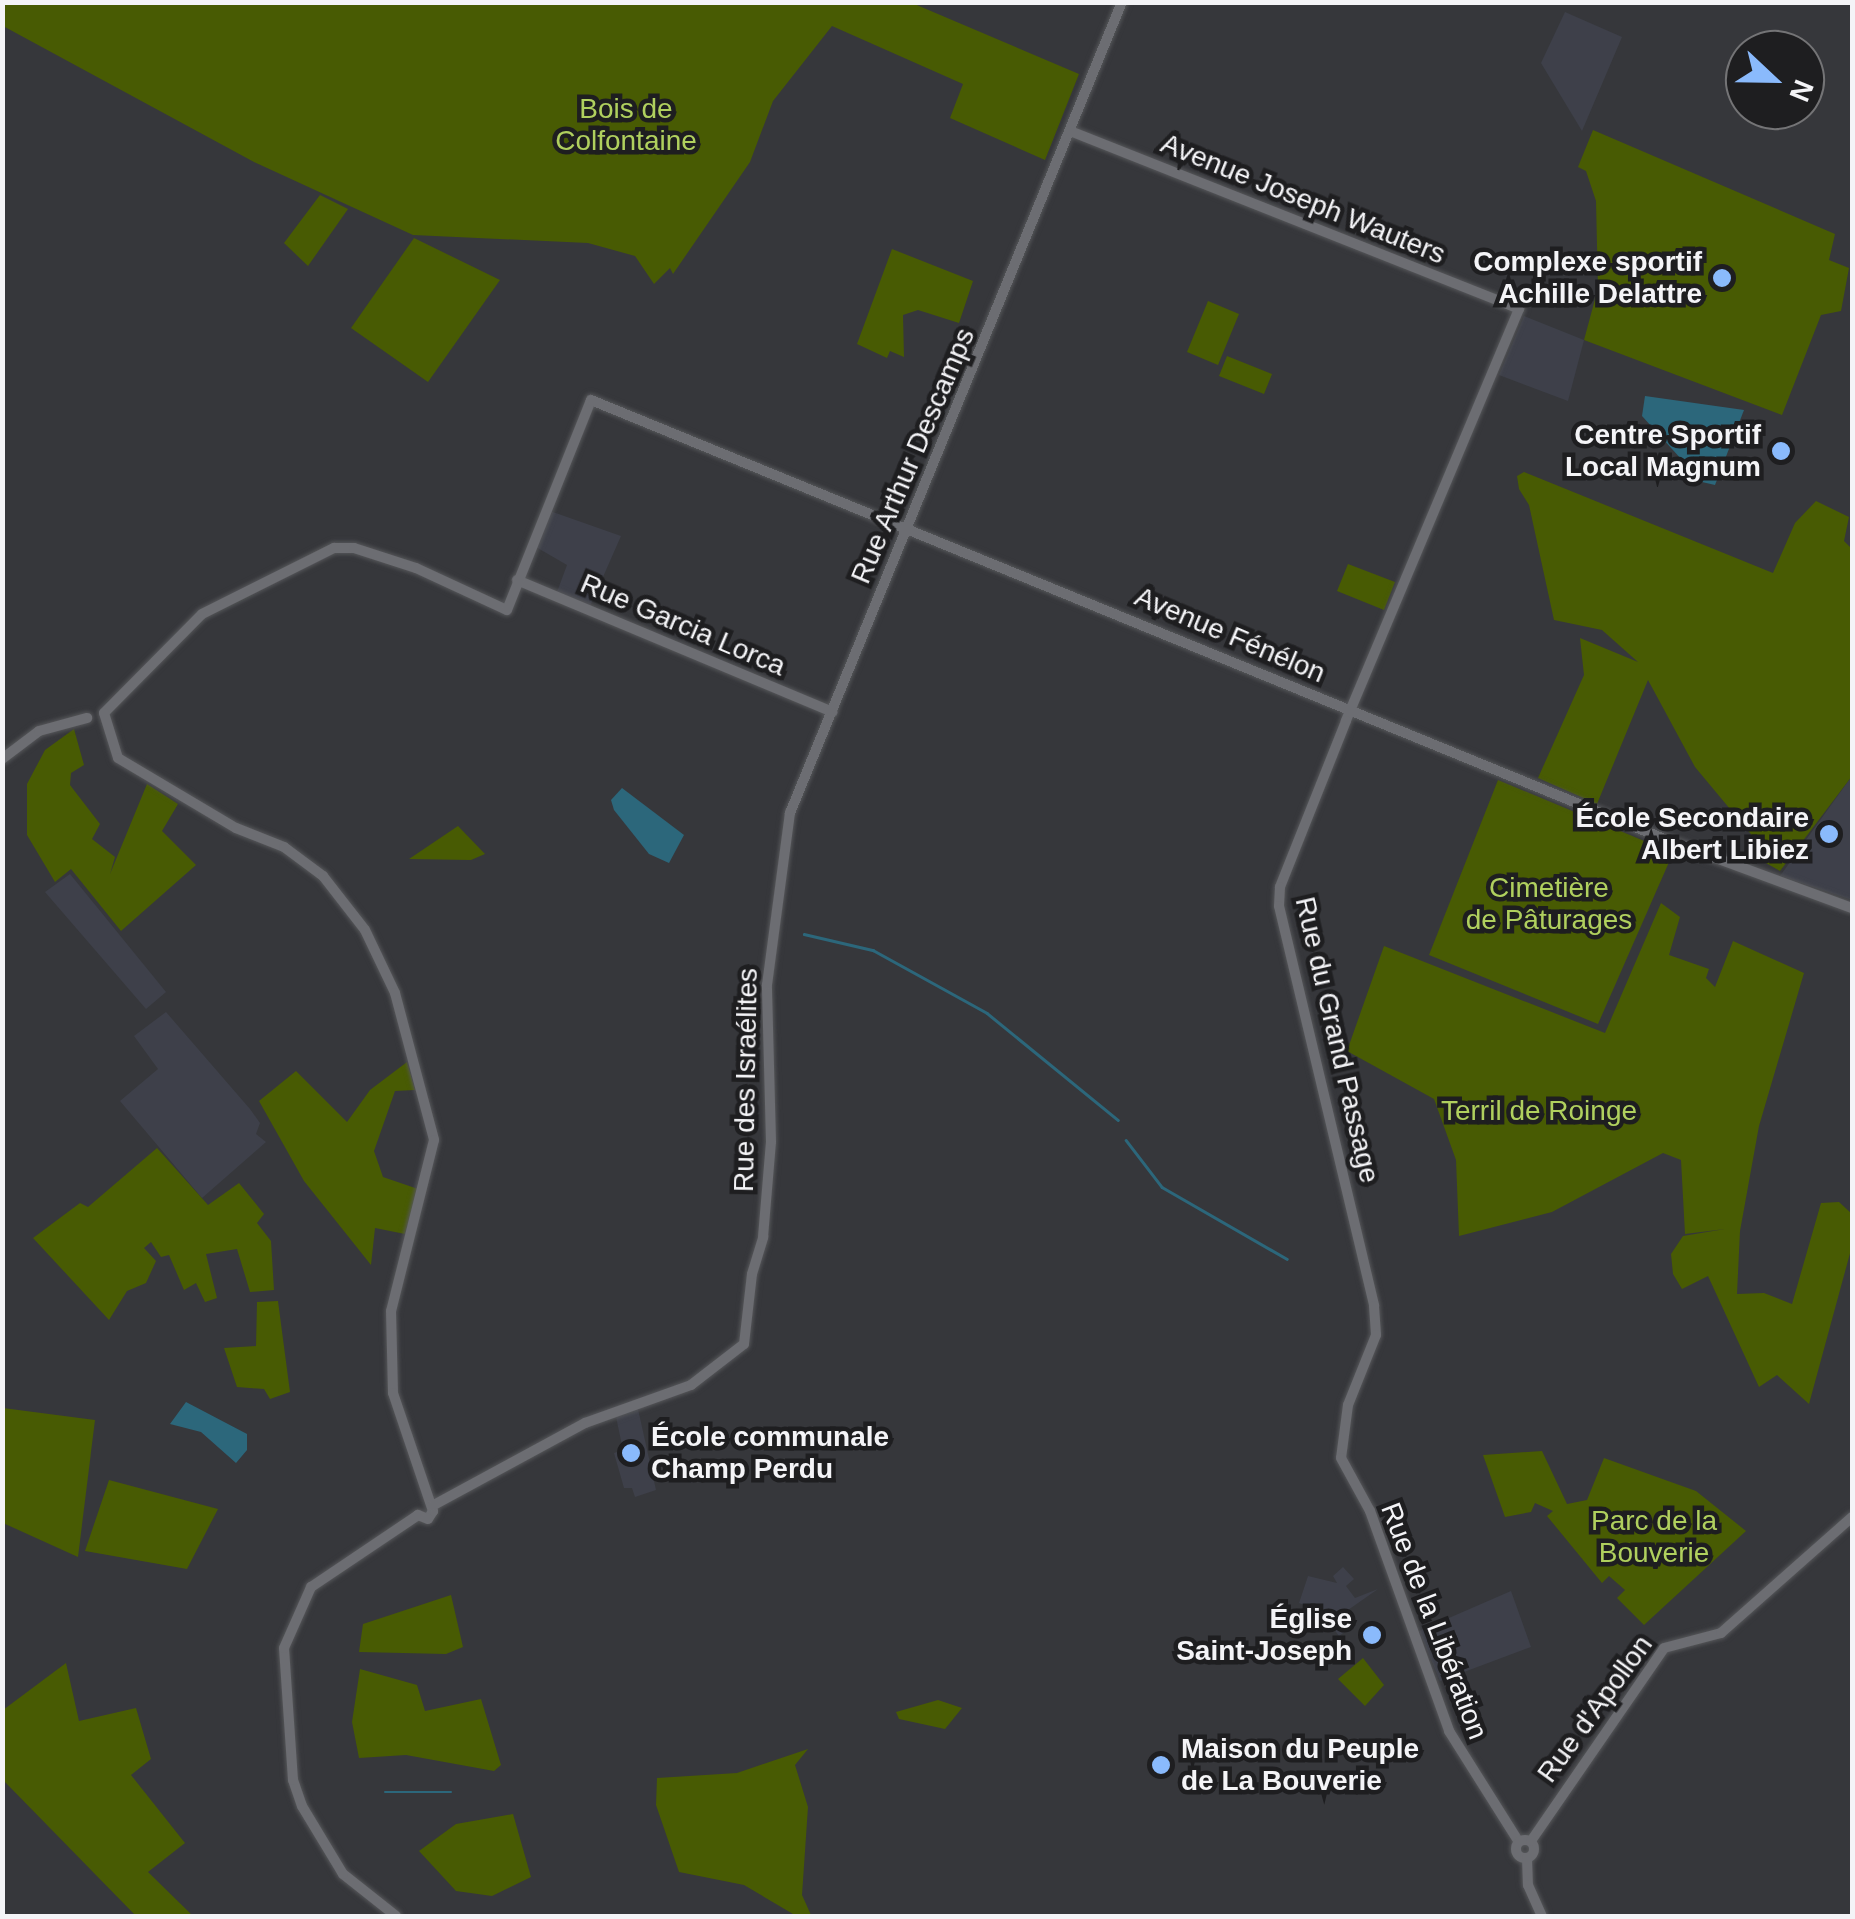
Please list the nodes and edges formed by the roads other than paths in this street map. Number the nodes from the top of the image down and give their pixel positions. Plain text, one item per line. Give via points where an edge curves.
1 (1122, 2) edge
2 (1070, 131) junction
3 (1519, 310) joint
4 (906, 527) junction
5 (517, 580) junction
6 (1352, 710) junction
7 (833, 712) junction
8 (104, 713) junction
9 (87, 718) junction
10 (104, 726) junction
11 (2, 759) edge
12 (1852, 908) edge
13 (774, 934) joint
14 (1348, 1405) joint
15 (424, 1507) junction
16 (1852, 1518) edge
17 (1525, 1841) junction
18 (396, 1916) edge
19 (1542, 1916) edge

1 - 2 street, Rue Arthur Descamps
2 - 3 street, Avenue Joseph Wauters
2 - 4 street, Rue Arthur Descamps
3 - 6 street, Rue du Grand Passage
4 - 5 street, Avenue Fénélon via 592,400
4 - 6 street, Avenue Fénélon
4 - 7 street, Rue Arthur Descamps
5 - 7 street, Rue Garcia Lorca
5 - 8 street via 507,610 416,568 352,548 329,550 202,614
6 - 12 street, Avenue Fénélon
6 - 14 street, Rue du Grand Passage via 1280,887 1279,906 1370,1286 1369,1360
7 - 13 street, Rue Arthur Descamps via 790,813
8 - 9 street via 94,710
8 - 10 street
9 - 10 street via 93,729
9 - 11 street via 39,731
10 - 15 street via 129,766 236,828 284,847 347,902 395,994 434,1140 391,1311 392,1385
13 - 15 street, Rue des Israélites via 767,984 771,1142 744,1344 691,1386 585,1423
14 - 17 street, Rue de la Libération via 1341,1458 1370,1511 1449,1730
15 - 18 street via 311,1587 284,1648 293,1780 302,1806 343,1874
16 - 17 street, Rue d'Apollon via 1716,1635 1664,1648
17 - 19 street, Rue de la Libération via 1517,1852 1527,1858 1528,1887

